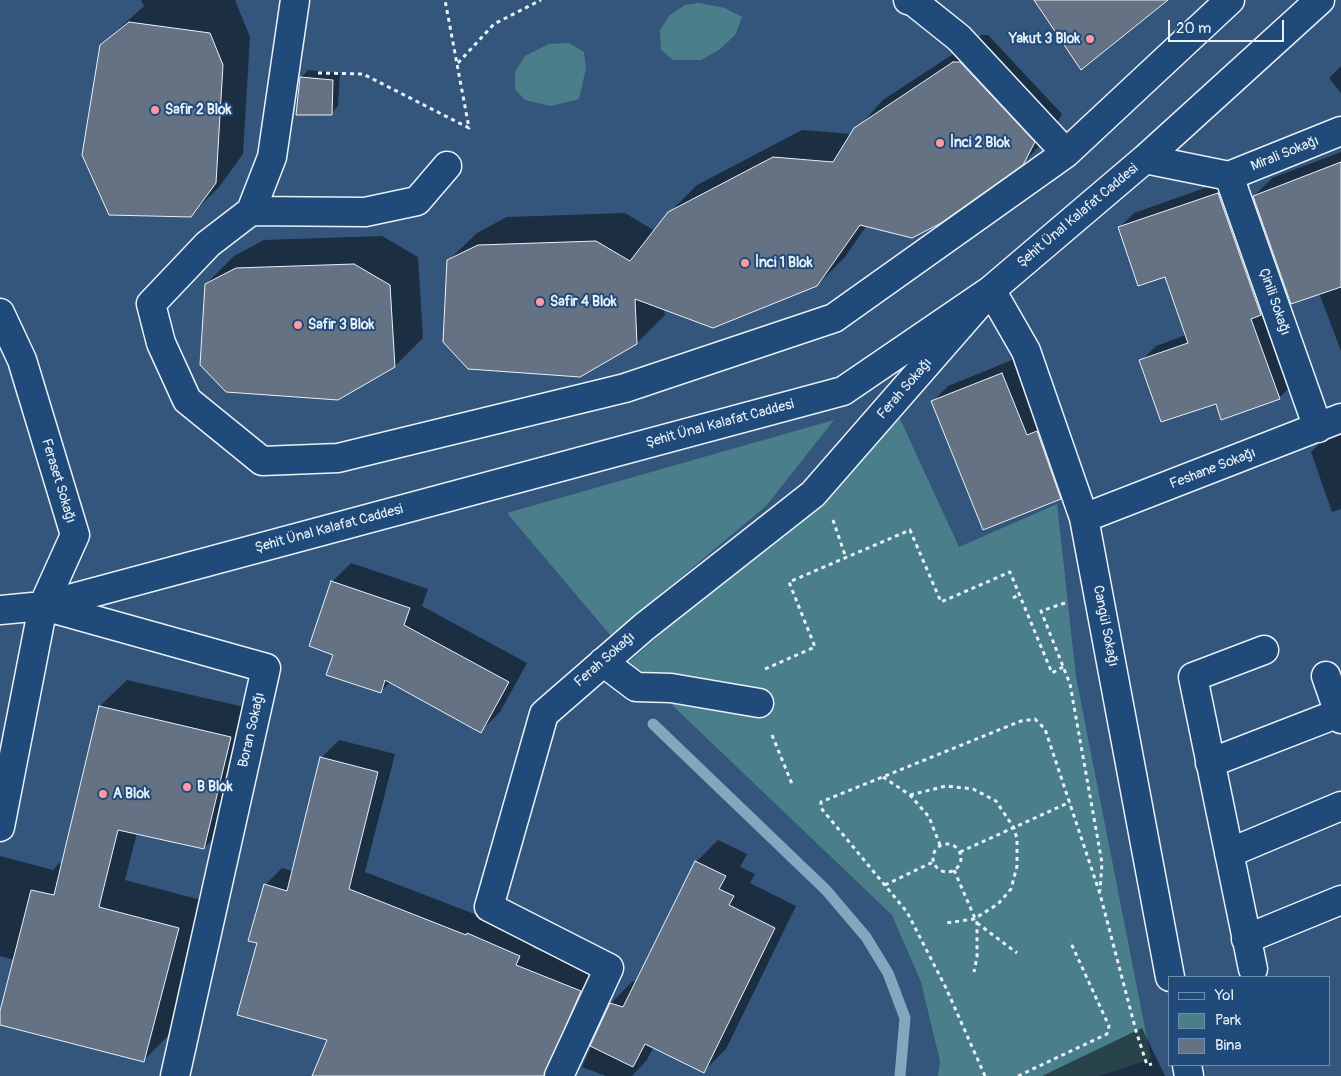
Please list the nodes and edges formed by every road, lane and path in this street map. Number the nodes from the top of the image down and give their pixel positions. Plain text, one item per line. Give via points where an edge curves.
1 (295, 0) edge
2 (445, 0) edge
3 (541, 0) edge
4 (908, 0) edge
5 (1230, 0) edge
6 (1320, 0) edge
7 (457, 64) junction
8 (285, 72) junction
9 (1341, 131) edge
10 (1066, 153) junction
11 (1145, 159) junction
12 (447, 166) dead end
13 (1229, 176) junction
14 (251, 210) junction
15 (991, 290) junction
16 (0, 313) edge
17 (1329, 423) edge
18 (1084, 518) junction
19 (1099, 592) junction
20 (1020, 594) junction
21 (1013, 598) dead end
22 (43, 606) junction
23 (0, 610) edge
24 (1264, 650) dead end
25 (604, 662) junction
26 (1063, 667) junction
27 (1326, 676) dead end
28 (759, 703) junction
29 (1340, 716) edge
30 (1210, 763) junction
31 (882, 777) junction
32 (792, 784) dead end
33 (910, 795) junction
34 (1070, 802) junction
35 (1341, 806) edge
36 (0, 826) edge
37 (1014, 828) junction
38 (940, 845) junction
39 (960, 852) junction
40 (1229, 854) junction
41 (933, 862) junction
42 (954, 870) junction
43 (885, 885) junction
44 (1100, 894) junction
45 (1341, 900) edge
46 (976, 921) junction
47 (946, 923) dead end
48 (1246, 938) junction
49 (1070, 941) dead end
50 (1017, 953) dead end
51 (1252, 969) dead end
52 (974, 972) dead end
53 (1170, 976) edge
54 (1155, 1063) dead end
55 (175, 1076) edge
56 (558, 1076) edge
57 (985, 1076) edge
58 (1018, 1076) edge

1 - 8 street
2 - 7 path
3 - 7 path via 494,24
4 - 10 street via 959,38
5 - 10 street
6 - 11 street, Şehit Ünal Kalafat Caddesi
7 - 8 path via 469,128 363,74
8 - 14 street via 272,157
9 - 13 street, Mirali Sokağı
10 - 14 street via 834,318 625,388 338,458 262,462 187,400 161,343 151,304 208,244
11 - 13 street
11 - 15 street, Şehit Ünal Kalafat Caddesi
12 - 14 street via 417,201 365,212
13 - 17 street, Çinili Sokağı
15 - 18 street, Cangül Sokağı via 1026,351
15 - 22 street, Şehit Ünal Kalafat Caddesi via 843,391
15 - 25 street, Ferah Sokağı via 813,494
16 - 22 street, Feraset Sokağı via 22,360 75,535
17 - 18 street, Feshane Sokağı
18 - 19 street, Cangül Sokağı
19 - 26 path via 1041,611
19 - 53 street, Cangül Sokağı
20 - 21 path
20 - 26 path via 1052,673
20 - 28 path via 1010,572 942,602 910,530 789,582 815,647 748,677
22 - 23 street, Şehit Ünal Kalafat Caddesi
22 - 36 street, Feraset Sokağı
22 - 55 street, Boran Sokağı via 266,668
24 - 30 street via 1193,677
25 - 28 street via 636,687 671,688
25 - 56 street, Ferah Sokağı via 544,714 489,907 609,968
26 - 44 path via 1070,684 1102,863
27 - 29 street
28 - 32 path
29 - 30 street
30 - 40 street
31 - 33 path
31 - 34 path via 1021,721 1035,720 1046,729
31 - 43 path via 821,802 821,808
33 - 37 path via 946,786 973,789 996,801
33 - 38 path via 929,817
34 - 37 path
34 - 44 path
35 - 40 street
37 - 39 path
37 - 46 path via 1017,866 1011,889
38 - 39 path via 954,845
38 - 41 path via 934,852
39 - 42 path via 961,862
40 - 48 street
41 - 42 path via 942,872
41 - 43 path
42 - 46 path
43 - 57 path via 907,912 946,988
44 - 54 path via 1147,1066
45 - 48 street
46 - 47 path
46 - 50 path
46 - 52 path
48 - 51 street
49 - 58 path via 1108,1026 1107,1034

